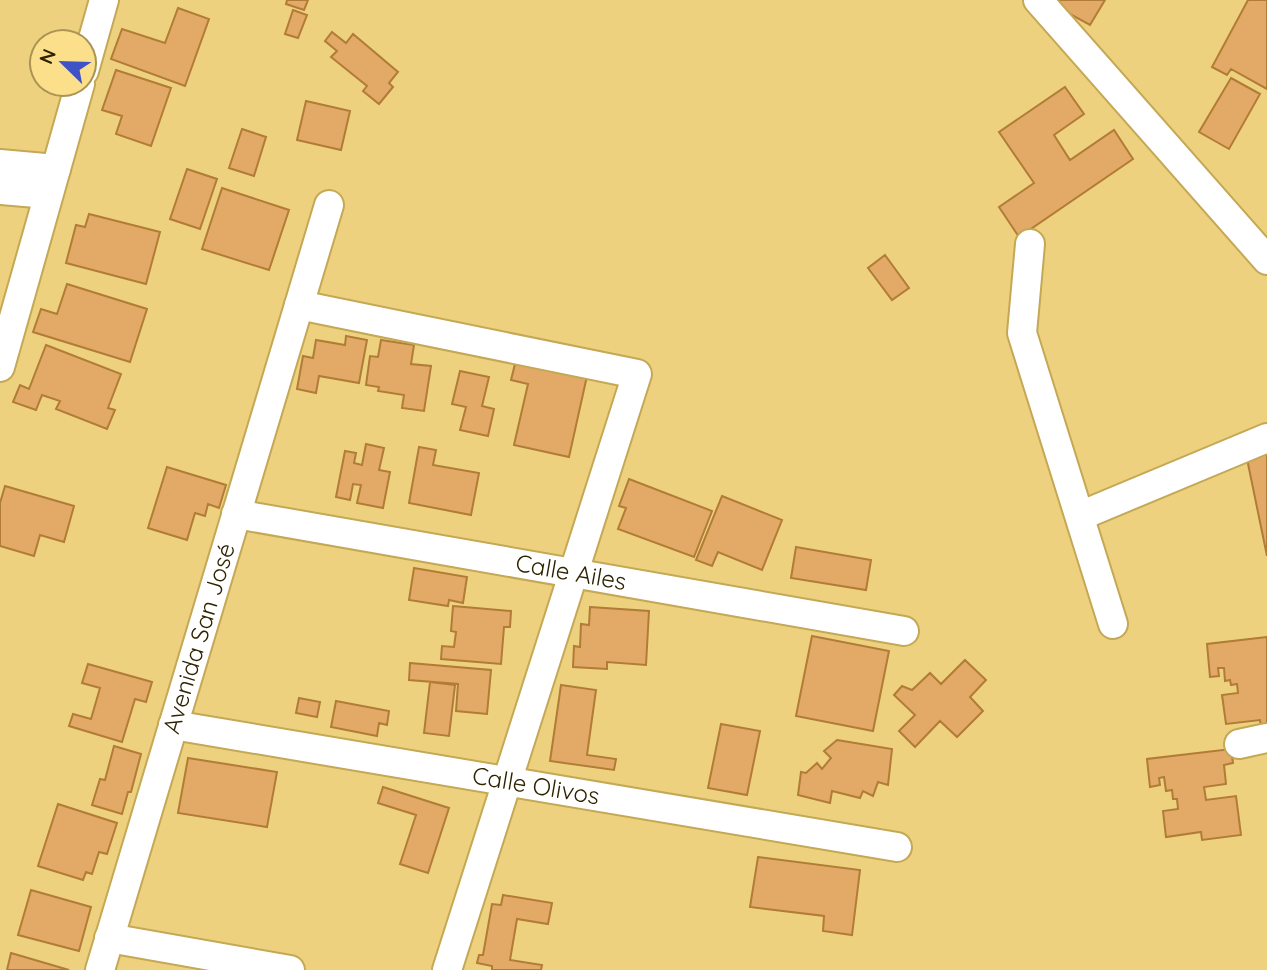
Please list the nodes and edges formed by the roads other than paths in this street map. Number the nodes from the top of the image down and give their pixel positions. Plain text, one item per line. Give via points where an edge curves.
1 (104, 0) edge
2 (1038, 0) edge
3 (96, 28) edge
4 (76, 98) edge
5 (0, 164) edge
6 (52, 182) junction
7 (0, 190) edge
8 (329, 205) dead end
9 (1030, 244) dead end
10 (1267, 260) edge
11 (299, 305) junction
12 (0, 367) edge
13 (1267, 438) edge
14 (236, 514) junction
15 (1080, 516) junction
16 (574, 573) junction
17 (1113, 624) dead end
18 (904, 631) dead end
19 (173, 724) junction
20 (1267, 738) edge
21 (1239, 744) dead end
22 (508, 781) junction
23 (897, 846) dead end
24 (109, 938) junction
25 (100, 970) edge
26 (290, 970) edge
27 (447, 970) edge

1 - 3 street
2 - 10 street
4 - 6 street
5 - 6 street
6 - 7 street
6 - 12 street
8 - 11 street, Avenida San José
9 - 15 street via 1023,333
11 - 14 street, Avenida San José
11 - 16 street via 637,374
13 - 15 street
14 - 16 street, Calle Ailes
14 - 19 street, Avenida San José
15 - 17 street
16 - 18 street, Calle Ailes
16 - 22 street
19 - 22 street, Calle Olivos
19 - 24 street, Avenida San José
20 - 21 street
22 - 23 street, Calle Olivos
22 - 27 street
24 - 25 street, Avenida San José
24 - 26 street

